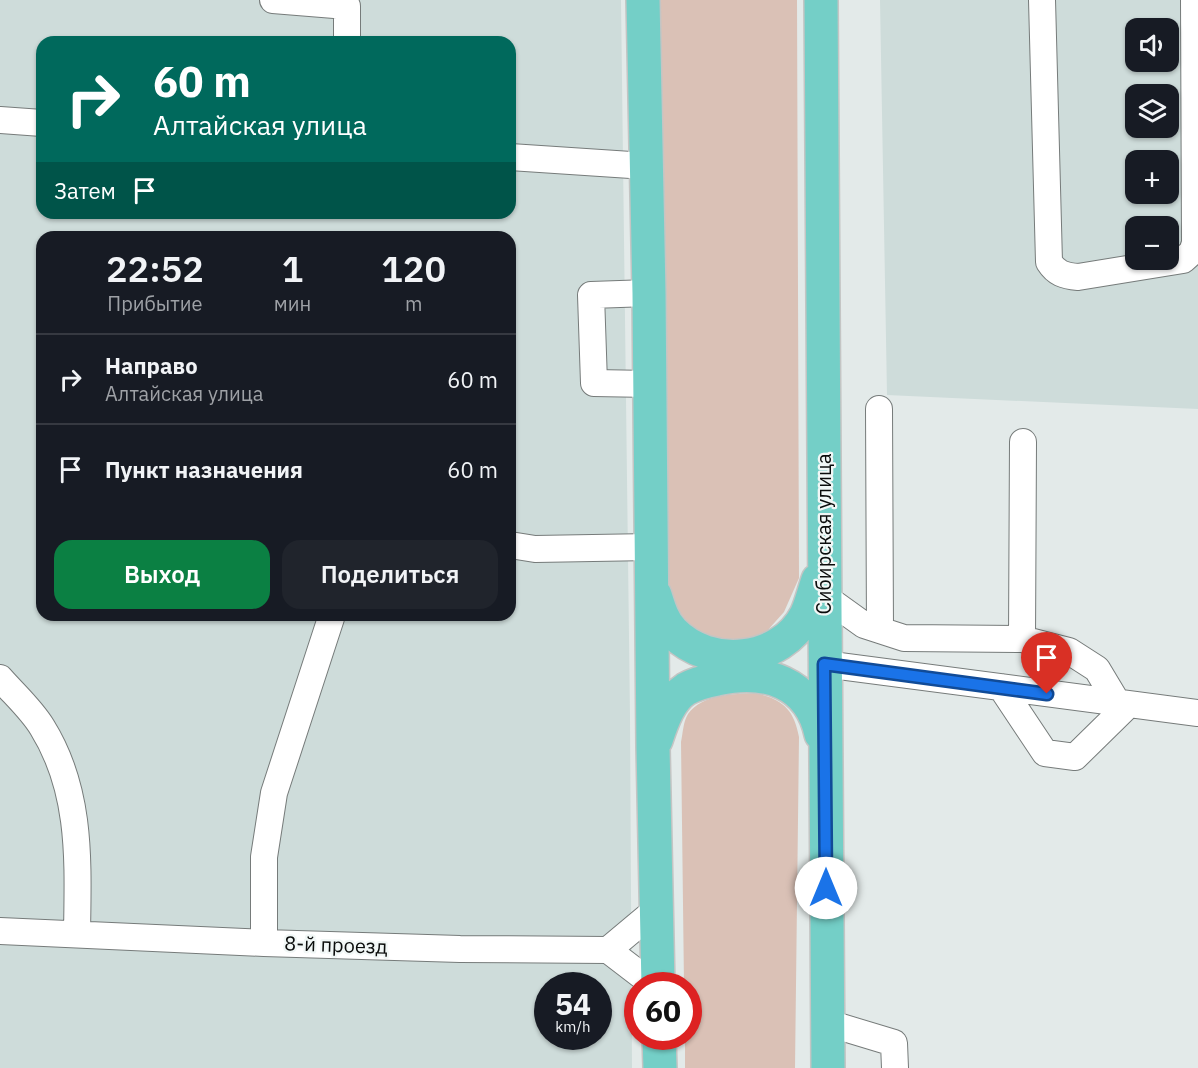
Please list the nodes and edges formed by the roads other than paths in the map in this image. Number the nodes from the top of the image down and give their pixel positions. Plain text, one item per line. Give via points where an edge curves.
1 (273, 0) edge
2 (643, 0) edge
3 (821, 0) edge
4 (1042, 0) edge
5 (1194, 0) edge
6 (347, 36) edge
7 (0, 120) edge
8 (36, 123) edge
9 (516, 157) edge
10 (646, 166) junction
11 (649, 292) junction
12 (650, 384) junction
13 (879, 409) dead end
14 (1023, 442) dead end
15 (516, 546) edge
16 (651, 547) junction
17 (825, 558) junction
18 (651, 585) junction
19 (825, 597) junction
20 (330, 621) edge
21 (880, 630) junction
22 (1022, 639) junction
23 (824, 664) junction
24 (0, 678) edge
25 (1001, 687) junction
26 (1123, 705) junction
27 (1196, 714) edge
28 (653, 747) junction
29 (824, 748) junction
30 (657, 909) junction
31 (0, 931) edge
32 (77, 934) junction
33 (264, 943) junction
34 (608, 950) junction
35 (638, 972) edge
36 (657, 972) edge
37 (828, 1023) junction
38 (660, 1050) edge
39 (660, 1068) edge
40 (828, 1068) edge
41 (895, 1068) edge

1 - 6 street via 347,6
2 - 10 main road
3 - 17 main road, Сибирская улица
4 - 5 street via 1049,262 1054,270 1078,277 1183,260 1192,252
7 - 8 street
9 - 10 street
10 - 11 main road
11 - 12 main road
11 - 12 street via 591,295 594,383
12 - 16 main road
13 - 21 street
14 - 22 street
15 - 16 street
16 - 18 main road
17 - 18 main road via 806,615 793,632 776,645 739,657 696,649 673,632 662,616
17 - 19 main road, Сибирская улица
18 - 28 main road
19 - 21 street via 864,625
19 - 23 main road, Сибирская улица
20 - 33 street via 274,793 264,857
21 - 22 street via 904,638
22 - 26 street via 1069,651 1097,669
23 - 25 street
23 - 29 main road, Сибирская улица
24 - 32 street via 41,726 55,750 68,790 78,847
25 - 26 street
25 - 26 street via 1046,753 1075,757
26 - 27 street
28 - 29 main road via 669,709 686,689 706,681 747,675 774,679 804,698 818,717
28 - 30 main road
29 - 37 main road, Сибирская улица
30 - 34 street
30 - 36 main road
31 - 32 street, 8-й проезд
32 - 33 street, 8-й проезд
33 - 34 street, 8-й проезд
34 - 35 street
37 - 40 main road, Сибирская улица
37 - 41 street via 894,1043
38 - 39 main road

